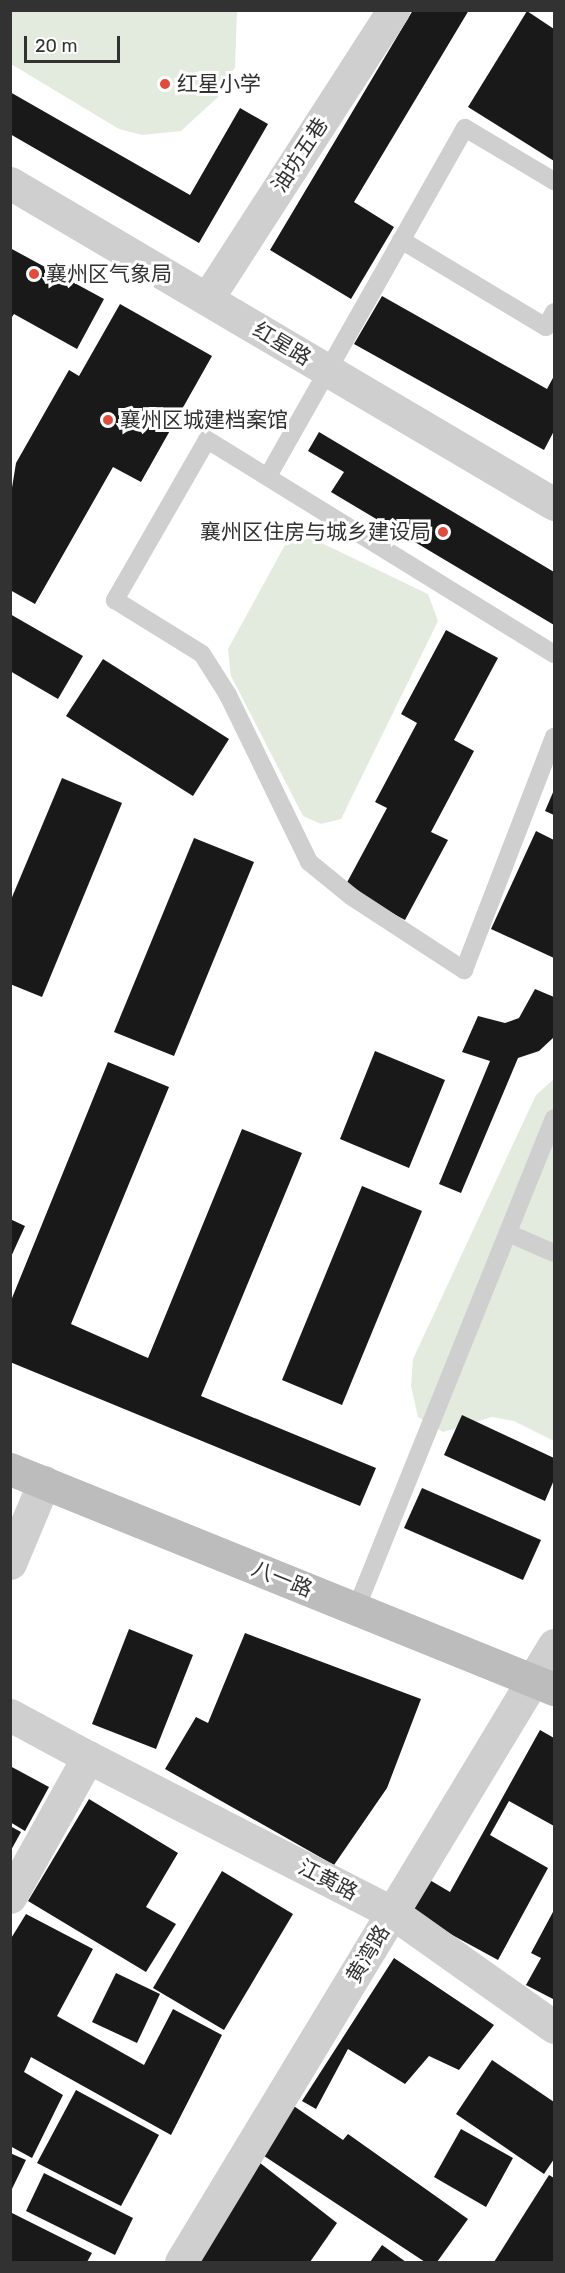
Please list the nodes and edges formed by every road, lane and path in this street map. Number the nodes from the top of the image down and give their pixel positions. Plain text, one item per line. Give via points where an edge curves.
1 (393, 10) edge
2 (555, 181) edge
3 (10, 183) edge
4 (400, 240) junction
5 (207, 299) junction
6 (555, 312) edge
7 (326, 370) junction
8 (268, 476) junction
9 (555, 504) edge
10 (555, 654) edge
11 (555, 737) edge
12 (555, 1118) edge
13 (508, 1233) junction
14 (555, 1253) edge
15 (10, 1468) edge
16 (44, 1482) junction
17 (10, 1563) edge
18 (356, 1609) junction
19 (555, 1645) edge
20 (544, 1685) edge
21 (10, 1715) edge
22 (88, 1757) junction
23 (10, 1897) edge
24 (393, 1913) junction
25 (555, 2027) edge
26 (181, 2262) edge

1 - 5 street, 油坊五巷
2 - 4 lane via 465,128
3 - 5 street, 红星路
4 - 6 lane via 546,327
4 - 7 lane
5 - 7 street, 红星路
7 - 8 lane
7 - 9 street, 红星路
8 - 10 lane
8 - 11 lane via 207,440 115,600 202,654 228,695 309,862 352,897 464,970
12 - 13 lane
13 - 14 lane
13 - 18 lane
15 - 16 street, 八一路
16 - 17 street
16 - 18 street, 八一路
18 - 20 street, 八一路
19 - 20 street, 黄湾路
20 - 24 street, 黄湾路
21 - 22 street, 江黄路
22 - 23 street
22 - 24 street, 江黄路
24 - 25 street, 江黄路
24 - 26 street, 黄湾路

